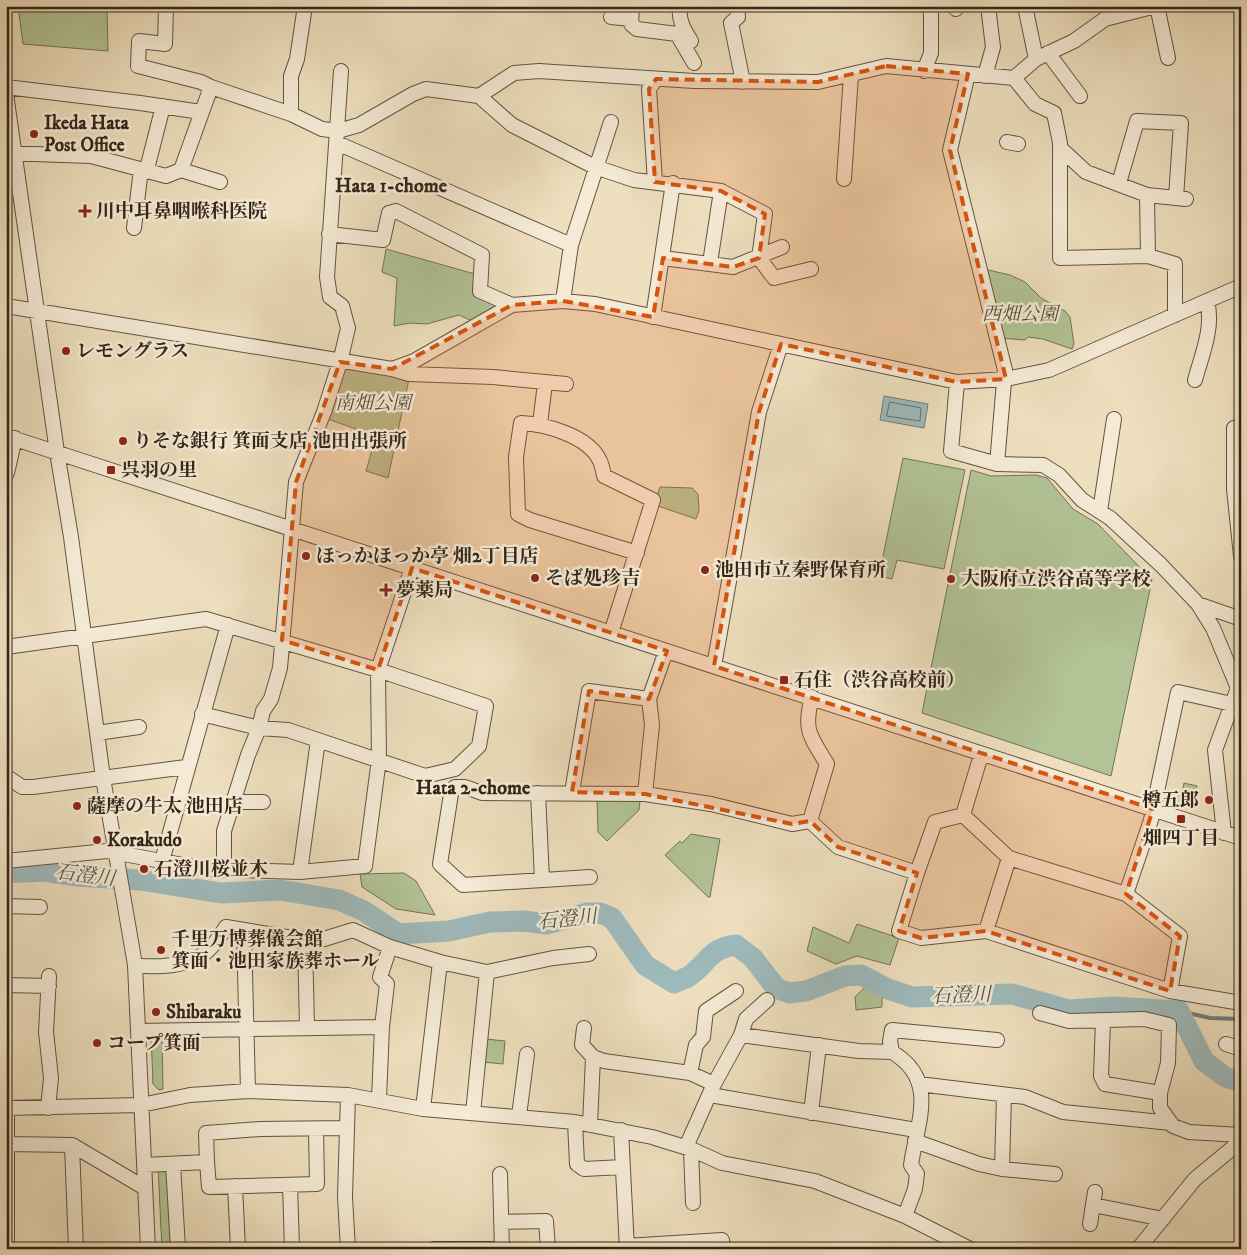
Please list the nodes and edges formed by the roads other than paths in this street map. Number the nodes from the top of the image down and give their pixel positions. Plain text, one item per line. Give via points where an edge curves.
1 (166, 6) edge
2 (305, 6) edge
3 (680, 6) edge
4 (737, 6) edge
5 (930, 6) edge
6 (988, 6) edge
7 (1025, 6) edge
8 (1156, 6) edge
9 (632, 13) edge
10 (610, 17) dead end
11 (1042, 56) junction
12 (1168, 58) dead end
13 (694, 63) junction
14 (341, 71) dead end
15 (924, 71) junction
16 (968, 74) junction
17 (851, 75) junction
18 (985, 76) junction
19 (656, 78) junction
20 (1014, 78) junction
21 (694, 81) junction
22 (743, 82) junction
23 (6, 87) edge
24 (211, 87) junction
25 (6, 94) edge
26 (479, 96) junction
27 (1080, 96) dead end
28 (163, 106) junction
29 (201, 112) junction
30 (291, 114) junction
31 (611, 122) dead end
32 (338, 137) junction
33 (1060, 148) junction
34 (11, 153) edge
35 (595, 167) junction
36 (144, 169) junction
37 (181, 170) junction
38 (844, 179) dead end
39 (220, 182) dead end
40 (654, 182) junction
41 (672, 183) junction
42 (1119, 183) junction
43 (721, 191) junction
44 (1147, 195) junction
45 (134, 228) dead end
46 (329, 234) junction
47 (571, 245) junction
48 (782, 247) dead end
49 (1148, 256) junction
50 (663, 258) junction
51 (759, 258) junction
52 (710, 263) junction
53 (811, 269) dead end
54 (1241, 286) edge
55 (563, 301) junction
56 (1207, 301) junction
57 (512, 305) junction
58 (6, 306) edge
59 (36, 311) junction
60 (1175, 315) junction
61 (653, 317) junction
62 (781, 344) junction
63 (340, 362) junction
64 (392, 369) junction
65 (1006, 379) junction
66 (1195, 380) dead end
67 (958, 382) junction
68 (545, 383) junction
69 (566, 384) dead end
70 (1114, 419) dead end
71 (540, 424) junction
72 (1234, 428) dead end
73 (10, 437) edge
74 (57, 452) junction
75 (997, 464) junction
76 (6, 473) edge
77 (1238, 489) edge
78 (1100, 511) junction
79 (292, 529) junction
80 (637, 553) junction
81 (1241, 556) edge
82 (412, 568) junction
83 (1198, 604) junction
84 (1241, 619) edge
85 (228, 625) junction
86 (611, 633) junction
87 (84, 636) junction
88 (282, 640) junction
89 (6, 647) edge
90 (666, 651) junction
91 (714, 666) junction
92 (378, 670) junction
93 (812, 697) junction
94 (650, 698) junction
95 (1232, 704) junction
96 (202, 714) junction
97 (139, 728) dead end
98 (260, 728) junction
99 (97, 732) junction
100 (318, 740) junction
101 (981, 755) junction
102 (379, 759) junction
103 (186, 767) junction
104 (6, 776) edge
105 (103, 778) junction
106 (572, 792) junction
107 (538, 793) junction
108 (645, 794) junction
109 (233, 802) junction
110 (263, 802) dead end
111 (1153, 809) junction
112 (963, 815) junction
113 (810, 821) junction
114 (1224, 833) junction
115 (1241, 838) edge
116 (117, 857) junction
117 (1009, 858) junction
118 (6, 860) edge
119 (162, 861) junction
120 (224, 870) junction
121 (300, 872) junction
122 (917, 873) junction
123 (590, 877) dead end
124 (542, 880) junction
125 (1126, 894) junction
126 (6, 906) edge
127 (40, 907) dead end
128 (244, 931) junction
129 (986, 932) junction
130 (305, 940) junction
131 (390, 947) junction
132 (590, 954) dead end
133 (440, 962) junction
134 (135, 965) junction
135 (487, 972) junction
136 (6, 985) edge
137 (736, 991) dead end
138 (1170, 991) junction
139 (767, 1000) dead end
140 (1241, 1004) edge
141 (1040, 1013) dead end
142 (1103, 1021) junction
143 (382, 1027) junction
144 (246, 1028) junction
145 (307, 1028) junction
146 (584, 1028) dead end
147 (138, 1031) junction
148 (742, 1035) junction
149 (997, 1040) dead end
150 (1226, 1044) dead end
151 (819, 1045) junction
152 (1241, 1049) edge
153 (892, 1052) junction
154 (527, 1054) dead end
155 (593, 1057) junction
156 (690, 1073) junction
157 (919, 1084) junction
158 (248, 1090) junction
159 (712, 1090) junction
160 (1160, 1093) junction
161 (348, 1095) junction
162 (1004, 1095) junction
163 (379, 1099) junction
164 (141, 1105) junction
165 (6, 1108) edge
166 (48, 1108) junction
167 (423, 1109) junction
168 (473, 1113) junction
169 (811, 1113) junction
170 (519, 1116) junction
171 (575, 1122) junction
172 (1171, 1123) junction
173 (590, 1125) junction
174 (347, 1128) junction
175 (316, 1129) junction
176 (621, 1130) junction
177 (915, 1135) junction
178 (1241, 1135) edge
179 (1241, 1141) edge
180 (8, 1144) junction
181 (72, 1145) junction
182 (688, 1148) junction
183 (207, 1162) junction
184 (174, 1164) junction
185 (144, 1165) junction
186 (623, 1167) junction
187 (1002, 1169) junction
188 (500, 1174) dead end
189 (1055, 1174) dead end
190 (290, 1185) junction
191 (235, 1186) junction
192 (145, 1188) junction
193 (7, 1198) edge
194 (693, 1203) dead end
195 (905, 1216) junction
196 (1162, 1219) junction
197 (501, 1222) junction
198 (1090, 1224) dead end
199 (503, 1248) edge
200 (626, 1248) edge
201 (7, 1249) edge
202 (76, 1249) edge
203 (148, 1249) edge
204 (178, 1249) edge
205 (238, 1249) edge
206 (292, 1249) edge
207 (348, 1249) edge
208 (435, 1249) edge
209 (548, 1249) edge
210 (723, 1249) edge
211 (970, 1249) edge
212 (1138, 1249) edge

1 - 24 street via 165,44 139,41 138,66
2 - 30 street via 297,59 290,76
3 - 13 street via 683,29 695,53
4 - 22 street via 738,17 731,23
5 - 15 street via 931,53
6 - 18 street via 995,24
7 - 11 street
8 - 11 street via 1105,19 1074,41
8 - 12 street
9 - 10 street
9 - 13 street via 631,24 637,29 677,34
11 - 20 street
11 - 27 street
13 - 21 street
14 - 32 street
15 - 16 street
15 - 17 street via 886,66
16 - 18 street
16 - 65 street via 950,150
17 - 22 street via 818,82
17 - 38 street
18 - 20 street
19 - 21 street
19 - 26 street via 539,71 514,73
19 - 40 street via 649,89
20 - 33 street via 1035,104 1054,113
21 - 22 street
23 - 28 street
24 - 29 street
24 - 30 street
25 - 34 street
26 - 32 street via 426,89
26 - 35 street via 512,124
28 - 29 street
28 - 36 street via 148,165
29 - 37 street
30 - 32 street
31 - 35 street
32 - 46 street
32 - 47 street
33 - 42 street via 1086,172
33 - 49 street via 1060,258
34 - 36 street via 91,156
34 - 59 street
35 - 40 street via 634,180
35 - 47 street
36 - 37 street via 166,176
36 - 45 street via 140,177
37 - 39 street
40 - 41 street
41 - 43 street
41 - 50 street
42 - 44 street
42 - 44 street via 1137,121 1181,123 1181,198
43 - 51 street via 765,214
43 - 52 street
44 - 49 street
46 - 57 street via 383,240 389,213 396,212 482,255 480,291
46 - 63 street via 327,277 330,297 342,306 348,328
47 - 55 street
48 - 51 street
49 - 60 street via 1175,264
50 - 52 street
50 - 61 street
51 - 52 street via 733,267
51 - 53 street via 774,278
54 - 56 street
55 - 57 street
55 - 61 street via 595,304
56 - 60 street
56 - 66 street via 1211,314
57 - 64 street via 414,361
58 - 59 street
59 - 63 street
59 - 74 street
60 - 65 street via 1049,370
61 - 62 street
62 - 67 street
62 - 91 street via 759,412
63 - 64 street
63 - 79 street via 296,482
64 - 68 street via 410,374 493,377
65 - 67 street
65 - 75 street
67 - 75 street via 951,451
68 - 69 street
68 - 71 street
70 - 78 street
71 - 80 street via 565,432 587,446 600,460 604,476 652,500
71 - 80 street via 521,423 516,457 518,514
72 - 77 street
73 - 74 street
73 - 76 street
74 - 79 street
74 - 87 street
75 - 78 street via 1043,465 1059,475 1082,500
77 - 81 street
78 - 83 street via 1162,565
79 - 82 street
79 - 88 street
80 - 86 street
82 - 86 street
82 - 92 street
83 - 84 street
83 - 95 street via 1213,628 1238,688
85 - 87 street via 206,619
85 - 88 street
85 - 96 street
86 - 90 street
87 - 89 street
87 - 99 street
88 - 92 street
88 - 98 street via 280,668 271,698 263,711
90 - 91 street
90 - 94 street
91 - 93 street
92 - 102 street
92 - 102 street via 486,706 479,746 455,769 426,776
93 - 101 street
93 - 113 street via 808,715 809,734 827,764
94 - 106 street via 589,691
94 - 108 street via 652,725
95 - 111 street via 1178,692
95 - 114 street via 1215,750
96 - 98 street
96 - 103 street
97 - 99 street
98 - 100 street via 288,730
98 - 109 street
99 - 105 street
100 - 102 street
100 - 121 street
101 - 111 street
101 - 112 street
102 - 121 street via 365,866
103 - 105 street
103 - 119 street
104 - 105 street via 22,787
105 - 116 street
106 - 107 street
106 - 108 street
107 - 124 street
107 - 124 street via 482,793 455,787 451,794 440,864 463,885
108 - 113 street via 710,804 792,824
109 - 110 street
109 - 120 street via 224,831
111 - 114 street
111 - 125 street
112 - 117 street
112 - 122 street via 935,822
113 - 122 street via 838,847
114 - 115 street
116 - 118 street via 84,852
116 - 119 street
116 - 134 street
117 - 125 street
117 - 129 street
119 - 120 street
120 - 121 street
122 - 129 street via 900,931 921,938
123 - 124 street
125 - 138 street via 1180,936
126 - 127 street
128 - 130 street
128 - 134 street via 226,927 217,943 201,958 184,965
128 - 144 street
129 - 138 street
130 - 131 street via 324,939 353,930
130 - 145 street
131 - 133 street
131 - 143 street via 380,977 388,984
132 - 135 street
133 - 135 street
133 - 167 street
134 - 147 street
135 - 168 street
136 - 166 street via 49,981 46,1032 52,1078
137 - 156 street via 706,1011 703,1037 696,1045
138 - 140 street
139 - 148 street via 746,1019
141 - 142 street via 1069,1021
142 - 160 street via 1101,1076 1105,1084
142 - 160 street via 1144,1019 1169,1025 1168,1063
143 - 145 street
143 - 163 street
144 - 145 street
144 - 147 street
144 - 158 street
146 - 155 street via 582,1045
147 - 164 street
148 - 151 street
148 - 159 street
149 - 153 street via 892,1030
150 - 152 street
151 - 153 street
151 - 169 street
153 - 157 street via 906,1060
154 - 170 street
155 - 156 street
155 - 173 street
156 - 159 street
157 - 162 street
157 - 177 street via 923,1108
158 - 161 street
158 - 164 street via 190,1095
159 - 169 street
159 - 182 street
160 - 172 street via 1160,1108
161 - 163 street
161 - 174 street
162 - 172 street via 1025,1097 1063,1112
162 - 187 street
163 - 167 street
164 - 166 street
164 - 185 street
165 - 166 street
165 - 180 street
167 - 168 street
168 - 170 street
169 - 177 street
170 - 171 street
171 - 173 street
171 - 186 street via 577,1164 584,1169
172 - 178 street via 1189,1132
173 - 176 street
174 - 175 street
174 - 207 street
175 - 183 street via 260,1129 206,1134
175 - 190 street via 317,1184
176 - 182 street
176 - 186 street
177 - 187 street via 979,1164
177 - 195 street via 911,1165 917,1174
179 - 196 street via 1195,1179
180 - 181 street
180 - 193 street
181 - 192 street
181 - 202 street
182 - 194 street
182 - 195 street via 722,1163 815,1181
183 - 184 street
183 - 191 street via 209,1187
184 - 185 street
184 - 204 street
185 - 192 street
186 - 200 street
187 - 189 street
188 - 197 street
190 - 191 street
190 - 206 street
191 - 205 street
192 - 203 street
193 - 201 street
195 - 211 street
196 - 198 street via 1094,1198
196 - 212 street
197 - 199 street
197 - 209 street via 546,1221
199 - 208 street
200 - 210 street via 722,1240

